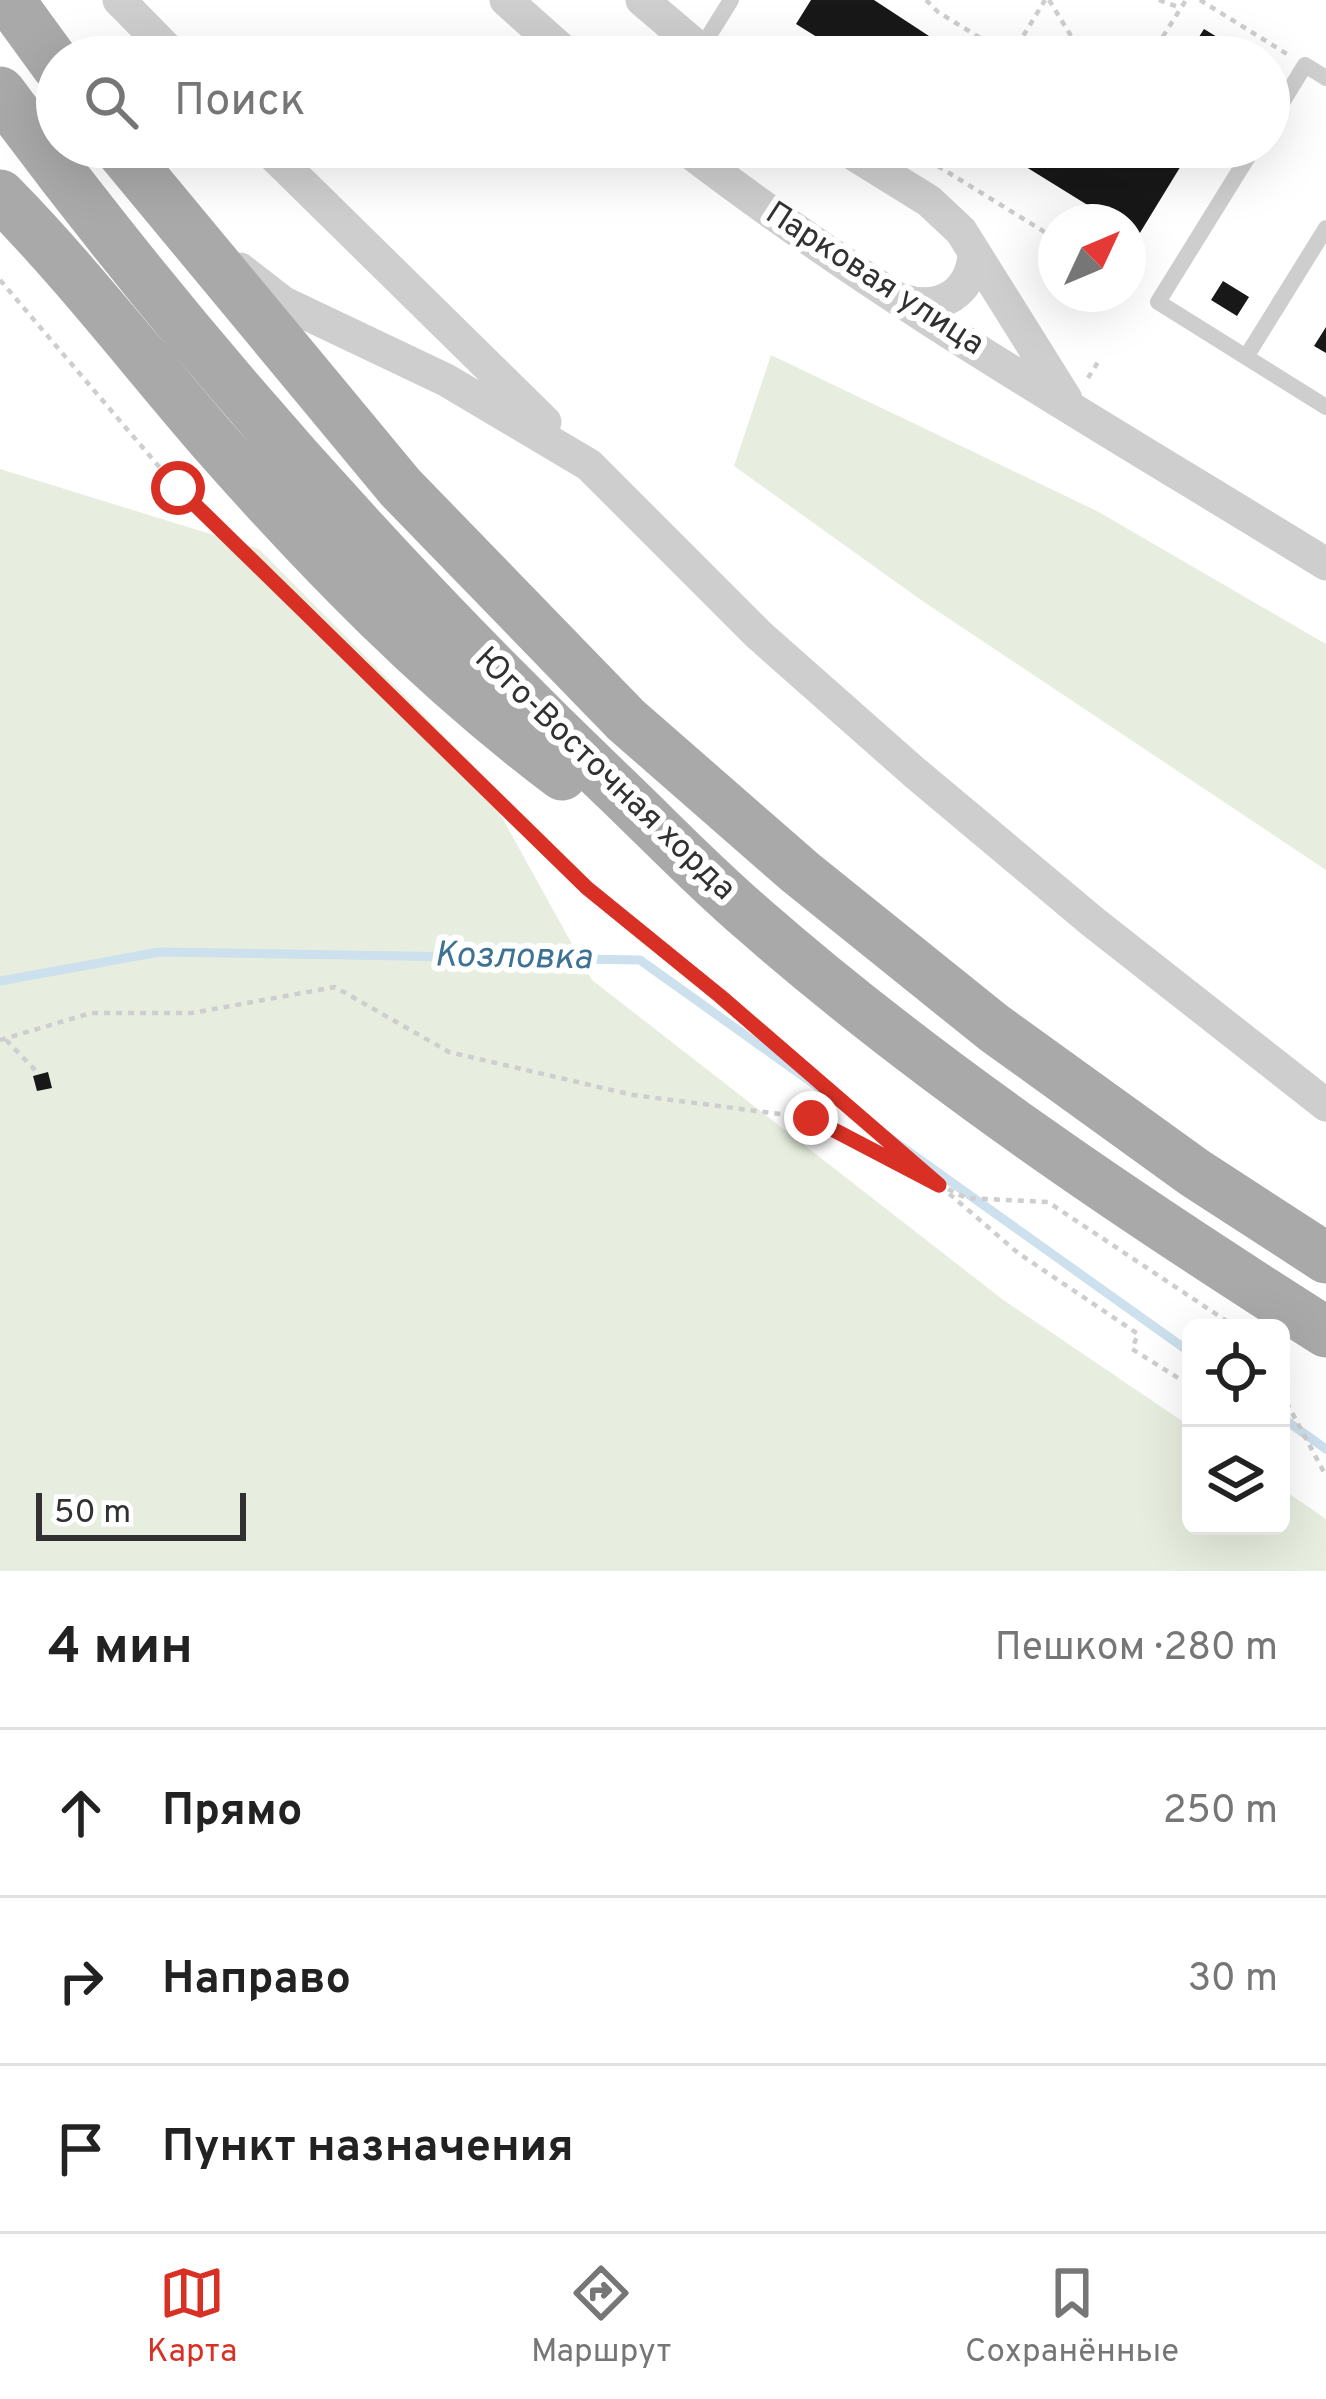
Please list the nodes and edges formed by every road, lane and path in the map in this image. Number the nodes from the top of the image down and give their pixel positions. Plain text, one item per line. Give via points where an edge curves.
1 (9, 0) edge
2 (119, 0) edge
3 (506, 0) edge
4 (642, 0) edge
5 (731, 0) edge
6 (926, 0) edge
7 (1047, 0) edge
8 (1159, 0) edge
9 (1186, 0) edge
10 (1200, 0) edge
11 (1181, 8) junction
12 (154, 36) edge
13 (546, 36) edge
14 (685, 36) edge
15 (713, 36) edge
16 (977, 36) edge
17 (1024, 36) edge
18 (1070, 36) edge
19 (1163, 36) edge
20 (1258, 36) edge
21 (36, 37) edge
22 (1290, 56) edge
23 (1305, 65) junction
24 (1326, 78) edge
25 (1290, 90) edge
26 (0, 92) edge
27 (36, 141) edge
28 (56, 168) edge
29 (134, 168) edge
30 (286, 168) edge
31 (710, 168) edge
32 (876, 168) edge
33 (941, 168) edge
34 (1241, 168) edge
35 (152, 193) junction
36 (0, 195) edge
37 (1038, 228) edge
38 (1326, 228) edge
39 (974, 256) junction
40 (0, 280) edge
41 (898, 299) junction
42 (1246, 357) junction
43 (1070, 406) junction
44 (1326, 406) edge
45 (589, 465) junction
46 (1326, 564) edge
47 (752, 919) junction
48 (3, 1040) edge
49 (36, 1070) dead end
50 (1326, 1105) edge
51 (939, 1185) junction
52 (1326, 1258) edge
53 (1224, 1319) edge
54 (1326, 1332) edge
55 (1182, 1380) edge
56 (1290, 1410) edge
57 (1326, 1476) edge

1 - 21 main road
2 - 12 street
3 - 13 street
4 - 14 street
5 - 15 lane
6 - 16 path
7 - 17 path
7 - 18 path
8 - 11 path
9 - 11 path
10 - 20 path
11 - 19 path
22 - 23 path
23 - 24 lane
23 - 25 lane
26 - 27 main road, Юго-Восточная хорда
28 - 47 main road, Юго-Восточная хорда via 390,563
29 - 35 main road, Юго-Восточная хорда
30 - 45 street
31 - 41 street, Парковая улица
32 - 39 street, Парковая улица via 929,201
33 - 37 path
34 - 42 lane via 1158,302
35 - 45 street via 284,303 446,380
35 - 52 main road, Юго-Восточная хорда via 400,487 626,720 994,1028
36 - 47 main road via 357,597 494,723
38 - 42 lane
39 - 41 street via 965,284 938,305
39 - 43 street, Парковая улица
40 - 51 path via 178,488 421,730 587,888
41 - 43 street, Парковая улица
42 - 44 lane
43 - 46 street, Парковая улица
45 - 50 street via 759,634 914,772
47 - 54 main road, Юго-Восточная хорда via 979,1098
48 - 49 path
48 - 51 path via 91,1013 193,1013 335,987 448,1052 633,1095 811,1118
51 - 53 path via 966,1198 1048,1202
51 - 55 path via 1018,1253 1138,1334 1132,1349
56 - 57 path

